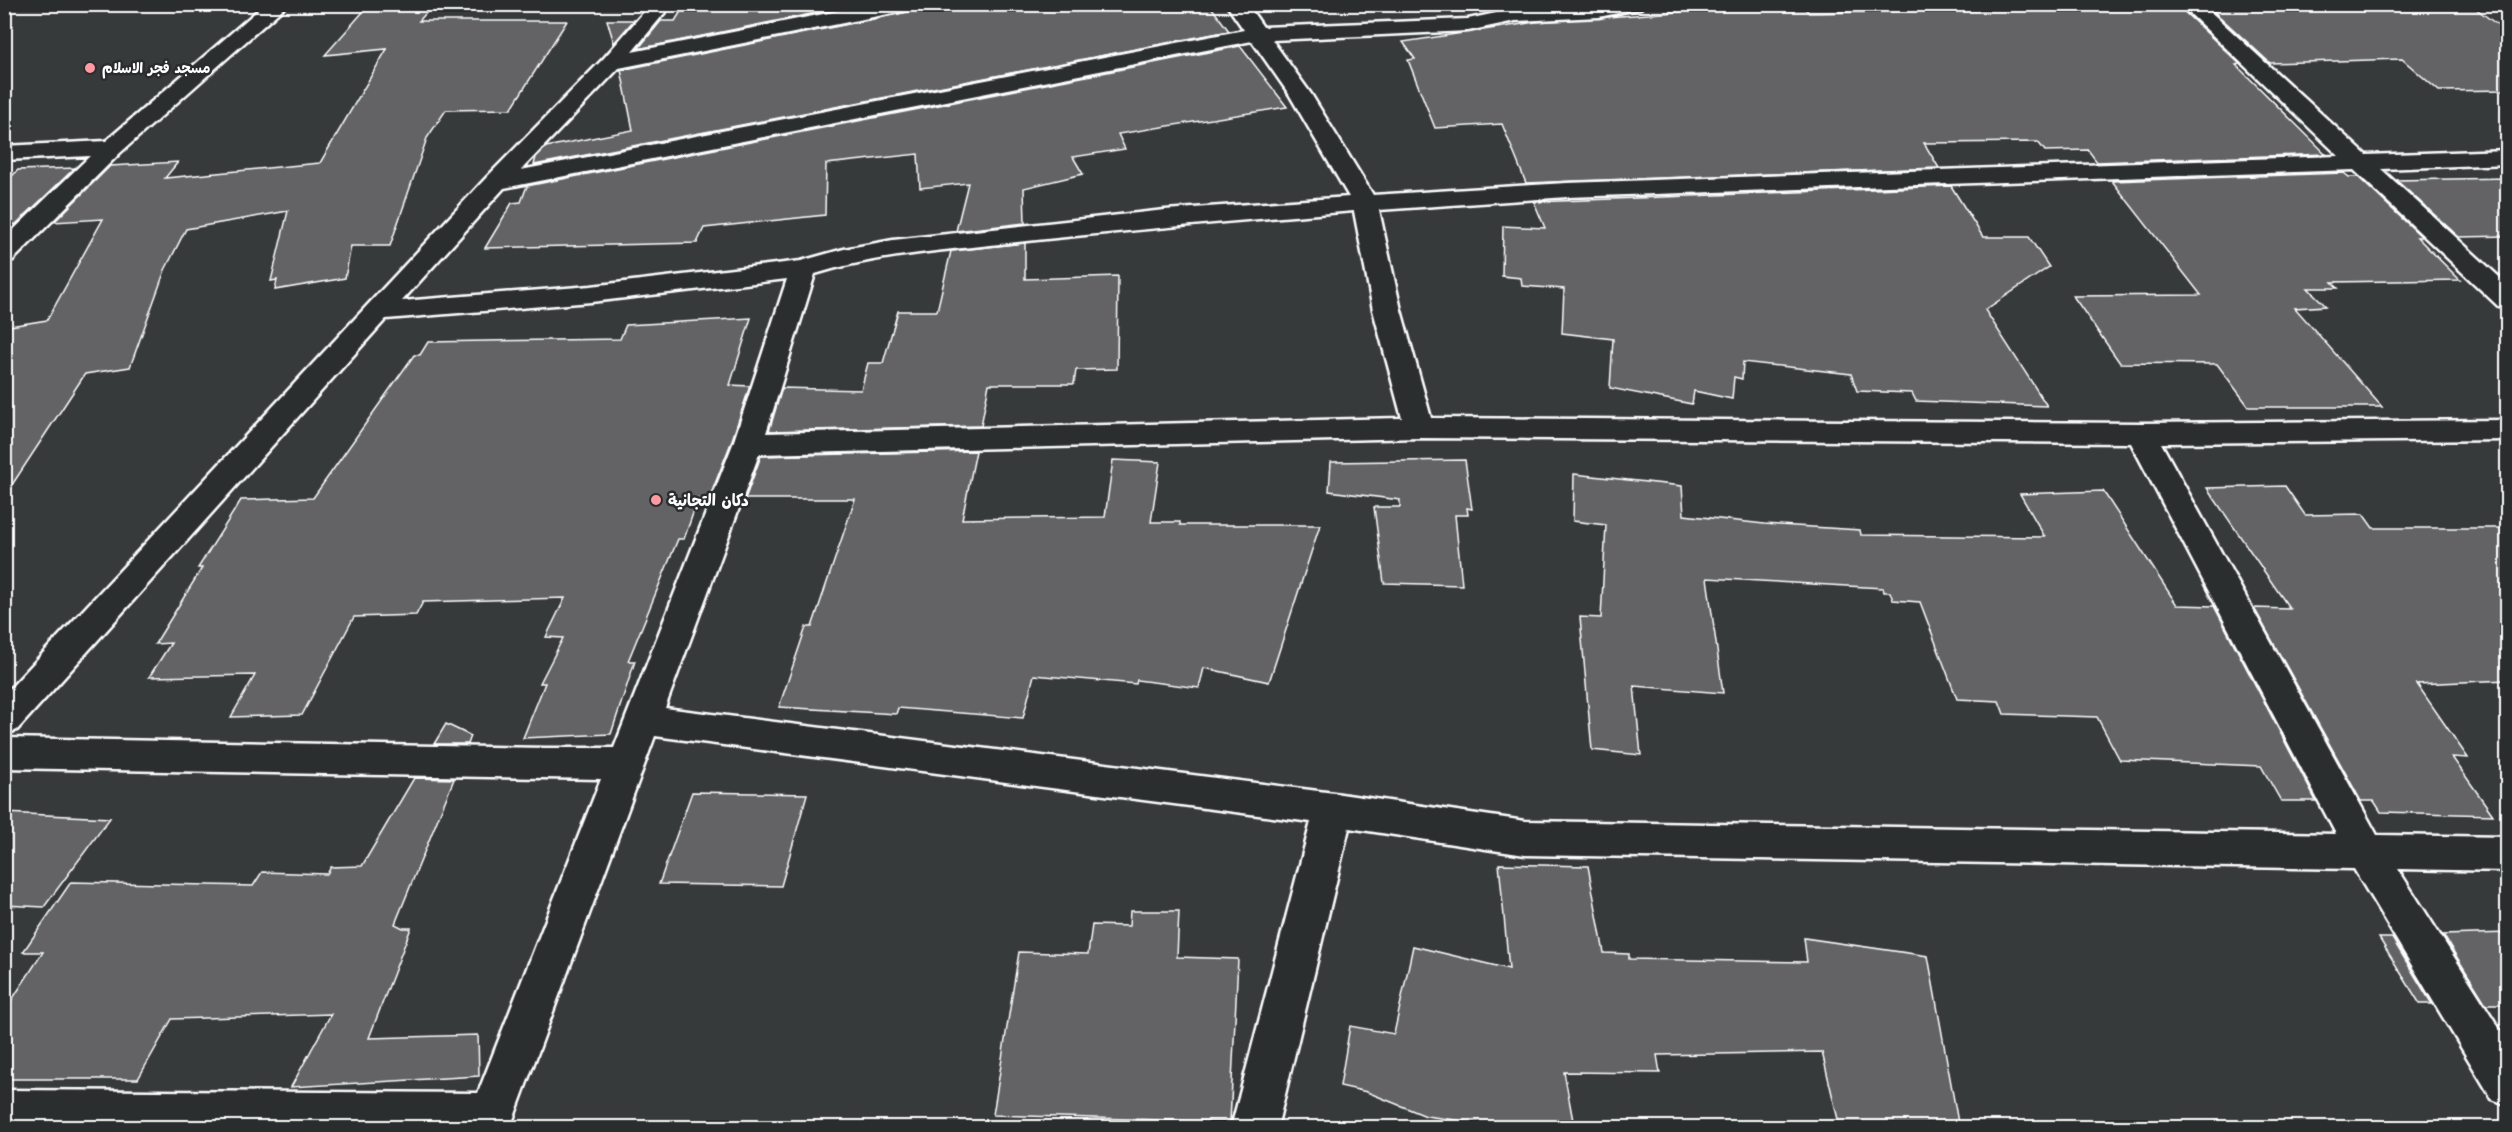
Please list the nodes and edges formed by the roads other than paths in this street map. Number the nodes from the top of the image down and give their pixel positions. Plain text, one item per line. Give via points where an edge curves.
1 (278, 4) edge
2 (662, 4) edge
3 (908, 4) edge
4 (1236, 4) edge
5 (1634, 4) edge
6 (2190, 4) edge
7 (1255, 34) junction
8 (612, 63) junction
9 (112, 148) junction
10 (4, 153) edge
11 (2508, 158) edge
12 (2361, 163) junction
13 (496, 182) junction
14 (1365, 203) junction
15 (4, 254) edge
16 (803, 269) junction
17 (2508, 300) edge
18 (381, 310) junction
19 (1419, 428) junction
20 (2508, 430) edge
21 (2141, 433) junction
22 (748, 444) junction
23 (4, 720) edge
24 (643, 720) junction
25 (4, 753) edge
26 (627, 763) junction
27 (1334, 809) junction
28 (2365, 851) junction
29 (2508, 855) edge
30 (2508, 1083) edge
31 (4, 1113) edge
32 (489, 1122) edge
33 (1254, 1128) edge

1 - 9 street
2 - 8 street
3 - 8 street
4 - 7 street
5 - 7 street via 1599,11 1515,15 1467,25
6 - 12 street
7 - 13 street
7 - 14 street via 1300,94
8 - 13 street
9 - 10 street
9 - 15 street
11 - 12 street
12 - 14 street via 1567,190
12 - 17 street
13 - 18 street
14 - 16 street via 1165,218 893,248
14 - 19 street via 1387,310
16 - 18 street via 591,294
16 - 22 street
18 - 23 street
19 - 21 street
19 - 22 street
20 - 21 street
21 - 28 street
22 - 24 street
24 - 26 street
24 - 27 street
25 - 26 street
26 - 32 street
27 - 28 street via 1525,838
27 - 33 street
28 - 29 street
28 - 30 street
31 - 32 street

